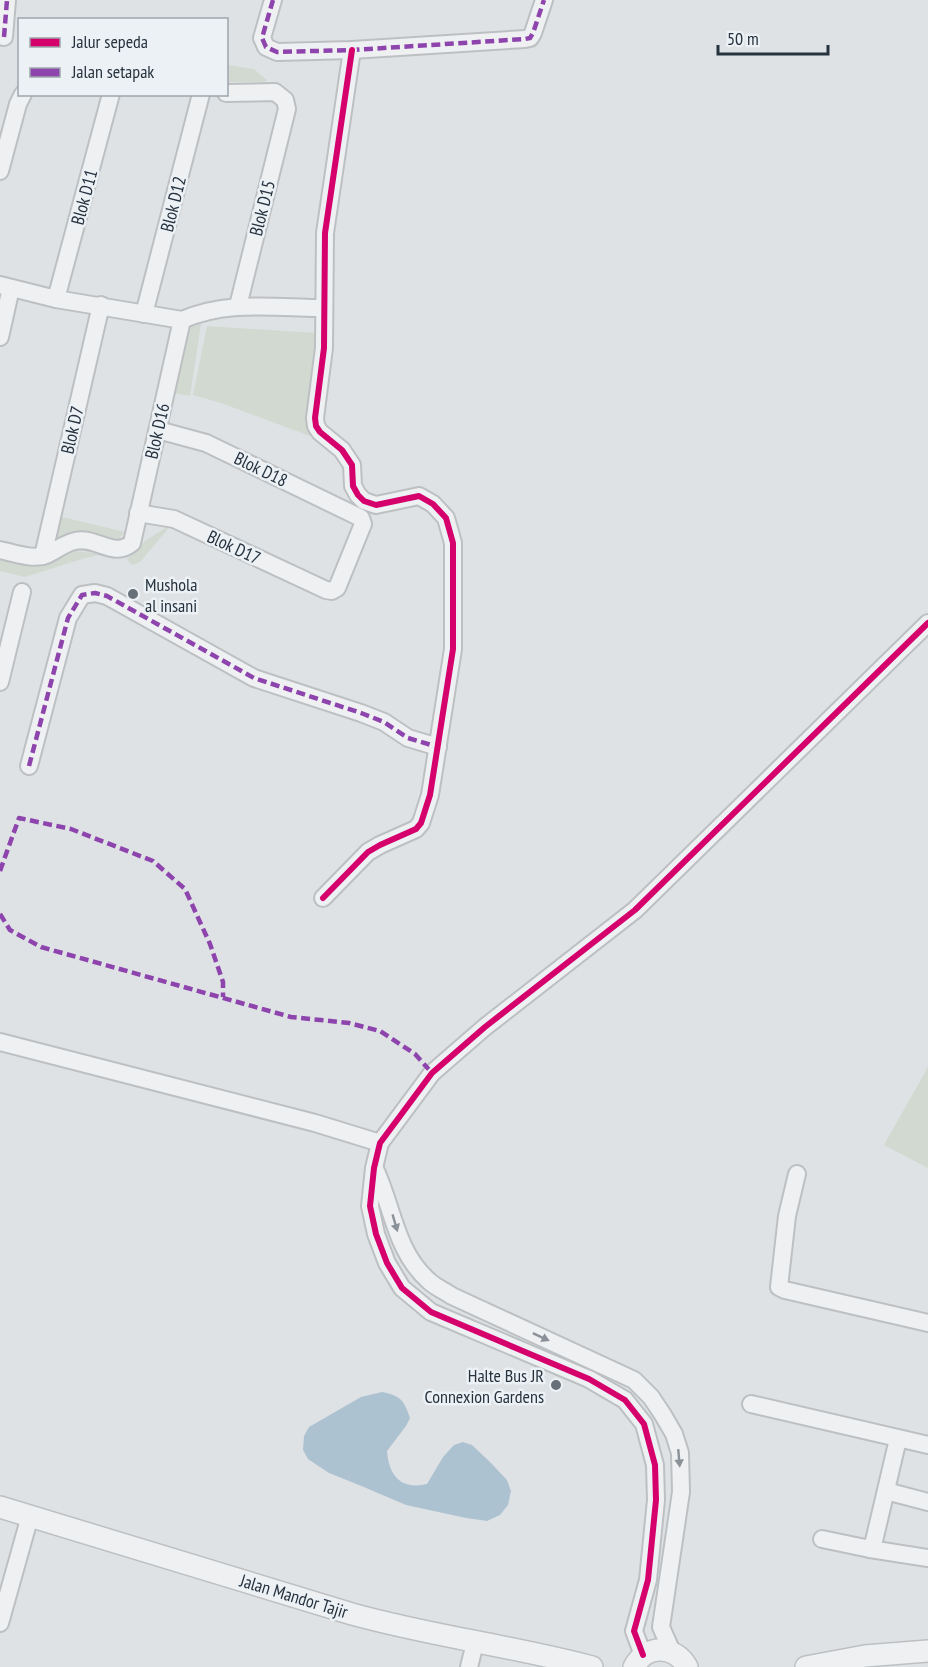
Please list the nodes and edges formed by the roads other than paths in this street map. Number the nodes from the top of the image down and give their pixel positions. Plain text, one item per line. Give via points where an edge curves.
1 (7, 0) edge
2 (273, 0) edge
3 (544, 0) edge
4 (4, 37) dead end
5 (352, 50) junction
6 (228, 93) edge
7 (110, 96) edge
8 (200, 96) edge
9 (21, 99) edge
10 (0, 171) edge
11 (6, 286) edge
12 (56, 298) junction
13 (101, 305) junction
14 (238, 306) junction
15 (316, 308) dead end
16 (144, 314) junction
17 (182, 320) junction
18 (0, 337) edge
19 (158, 430) junction
20 (138, 513) junction
21 (0, 550) edge
22 (43, 556) junction
23 (326, 590) joint
24 (22, 592) dead end
25 (928, 623) edge
26 (0, 682) edge
27 (438, 747) junction
28 (29, 766) dead end
29 (322, 898) dead end
30 (0, 1042) edge
31 (380, 1143) junction
32 (374, 1168) junction
33 (797, 1174) dead end
34 (928, 1323) edge
35 (751, 1404) dead end
36 (898, 1439) junction
37 (928, 1445) edge
38 (886, 1491) junction
39 (928, 1502) edge
40 (0, 1507) edge
41 (30, 1515) junction
42 (822, 1539) dead end
43 (870, 1549) junction
44 (928, 1558) edge
45 (0, 1623) edge
46 (475, 1642) junction
47 (928, 1651) edge
48 (672, 1652) junction
49 (638, 1661) edge
50 (469, 1667) edge
51 (592, 1667) edge
52 (687, 1667) edge
53 (806, 1667) edge

1 - 4 street
2 - 5 street via 262,38 266,47 277,52
3 - 5 street via 530,38
5 - 27 street via 325,233 324,348 315,418 320,432 342,450 352,465 353,486 364,501 376,505 418,496 446,518 453,543 453,649
6 - 14 street, Blok D15 via 275,92 285,100 287,109
7 - 12 street, Blok D11
8 - 16 street, Blok D12
9 - 10 street
11 - 12 street
11 - 18 street
12 - 13 street
13 - 16 street
13 - 22 street, Blok D7
14 - 15 street
14 - 17 street via 201,312
16 - 17 street
17 - 19 street, Blok D16
19 - 20 street, Blok D16
19 - 23 street, Blok D18 via 206,443 361,518 363,524 337,588
20 - 22 street, Blok D16 via 132,543 125,548 116,550 75,540
20 - 23 street, Blok D17 via 174,519
21 - 22 street
24 - 26 street
25 - 31 street via 634,910 432,1072
27 - 28 street via 408,738 361,713 254,678 122,603 95,592 82,595 68,618
27 - 29 street via 430,795 416,830 368,852
30 - 31 street
31 - 32 street
32 -> 48 street via 402,1246 429,1282 634,1380 663,1415 680,1453 681,1492 661,1628
32 - 49 street via 370,1206 376,1234 402,1288 431,1312 589,1379 625,1400 645,1424 655,1464 656,1500 648,1580 634,1631
33 - 34 street via 787,1216 779,1287
35 - 36 street
36 - 37 street
36 - 38 street
38 - 39 street
38 - 43 street
40 - 41 street, Jalan Mandor Tajir
41 - 45 street
41 - 46 street, Jalan Mandor Tajir via 352,1614
42 - 43 street
43 - 44 street
46 - 50 street
46 - 51 street, Jalan Mandor Tajir
47 - 53 street via 865,1656
48 - 49 street via 652,1651
48 - 52 street

